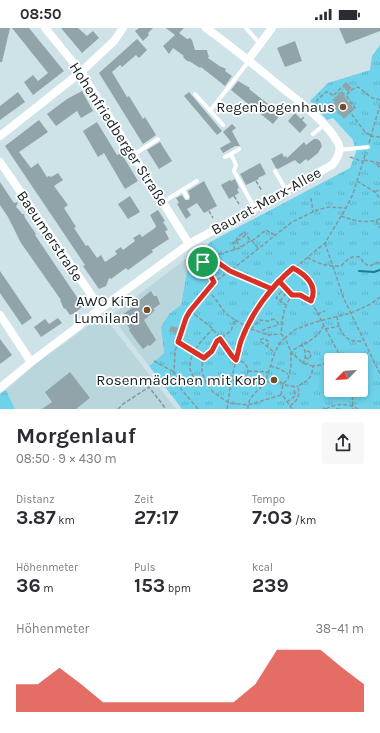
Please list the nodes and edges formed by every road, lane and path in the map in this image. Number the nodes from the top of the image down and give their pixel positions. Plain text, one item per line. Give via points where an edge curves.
1 (45, 28) edge
2 (123, 28) edge
3 (206, 28) edge
4 (246, 28) edge
5 (272, 28) edge
6 (260, 44) junction
7 (249, 61) junction
8 (81, 72) junction
9 (342, 90) dead end
10 (195, 94) dead end
11 (380, 100) edge
12 (380, 105) edge
13 (210, 111) junction
14 (327, 116) dead end
15 (223, 125) dead end
16 (324, 125) junction
17 (313, 134) dead end
18 (0, 136) edge
19 (370, 136) junction
20 (380, 137) edge
21 (158, 139) dead end
22 (368, 147) junction
23 (239, 150) dead end
24 (339, 153) junction
25 (231, 154) junction
26 (133, 155) junction
27 (224, 157) dead end
28 (350, 158) dead end
29 (364, 161) junction
30 (0, 162) edge
31 (379, 164) edge
32 (380, 168) edge
33 (276, 171) dead end
34 (256, 181) dead end
35 (358, 181) junction
36 (197, 182) dead end
37 (380, 189) edge
38 (183, 190) junction
39 (286, 190) junction
40 (262, 191) dead end
41 (375, 192) junction
42 (234, 196) dead end
43 (187, 197) dead end
44 (311, 198) dead end
45 (380, 199) edge
46 (163, 202) junction
47 (239, 204) dead end
48 (254, 208) junction
49 (346, 208) junction
50 (209, 211) dead end
51 (313, 212) junction
52 (341, 216) junction
53 (213, 218) dead end
54 (380, 219) edge
55 (376, 221) junction
56 (380, 228) edge
57 (275, 235) junction
58 (236, 241) junction
59 (251, 241) junction
60 (325, 243) junction
61 (189, 244) junction
62 (241, 247) junction
63 (258, 248) junction
64 (235, 250) junction
65 (210, 257) junction
66 (307, 257) junction
67 (203, 262) junction
68 (380, 262) edge
69 (332, 266) junction
70 (293, 268) junction
71 (230, 271) junction
72 (279, 281) junction
73 (214, 282) junction
74 (285, 287) junction
75 (272, 289) junction
76 (282, 290) junction
77 (207, 291) junction
78 (292, 295) junction
79 (380, 298) edge
80 (280, 301) junction
81 (311, 301) junction
82 (286, 305) junction
83 (101, 309) junction
84 (190, 311) junction
85 (325, 311) dead end
86 (317, 314) junction
87 (351, 314) junction
88 (0, 315) edge
89 (337, 316) junction
90 (235, 320) junction
91 (320, 320) junction
92 (323, 326) junction
93 (339, 326) junction
94 (247, 327) junction
95 (213, 329) junction
96 (251, 329) junction
97 (325, 329) junction
98 (260, 332) junction
99 (281, 334) junction
100 (285, 338) junction
101 (220, 339) junction
102 (364, 341) junction
103 (178, 342) junction
104 (301, 344) junction
105 (267, 347) junction
106 (305, 350) junction
107 (194, 352) junction
108 (291, 352) junction
109 (275, 353) junction
110 (338, 353) edge
111 (204, 358) junction
112 (305, 358) junction
113 (236, 360) junction
114 (154, 361) dead end
115 (31, 362) junction
116 (304, 363) junction
117 (324, 363) edge
118 (270, 366) junction
119 (313, 366) junction
120 (248, 371) junction
121 (174, 372) junction
122 (268, 372) junction
123 (289, 374) junction
124 (380, 374) edge
125 (231, 379) junction
126 (265, 381) junction
127 (207, 384) junction
128 (284, 384) junction
129 (294, 386) junction
130 (298, 386) junction
131 (0, 388) edge
132 (281, 395) junction
133 (352, 397) edge
134 (288, 402) junction
135 (229, 403) junction
136 (248, 405) junction
137 (348, 405) junction
138 (290, 406) junction
139 (353, 408) edge
140 (118, 409) edge
141 (166, 409) edge
142 (198, 409) edge
143 (227, 409) edge
144 (248, 409) edge
145 (292, 409) edge
146 (324, 409) edge
147 (346, 409) edge
148 (358, 409) edge

1 - 8 street, Hohenfriedberger Straße
2 - 8 street via 114,41
3 - 7 street
4 - 6 lane
5 - 6 street
6 - 7 street
7 - 13 lane
7 - 16 street
8 - 18 street
8 - 26 street, Hohenfriedberger Straße
9 - 14 path via 341,88 333,96 326,92 317,100 317,104
10 - 13 lane
11 - 19 path via 372,98 358,87 346,94 355,108 350,112
12 - 19 path
13 - 15 lane
16 - 17 lane
16 - 24 street via 338,143
19 - 20 path
19 - 22 path
21 - 26 lane
22 - 24 lane
22 - 29 path
23 - 25 lane
24 - 39 street, Baurat-Marx-Allee via 332,165
25 - 27 lane
25 - 48 lane via 236,165 234,171
26 - 46 street, Hohenfriedberger Straße
28 - 29 path
29 - 31 path
29 - 35 path
30 - 83 street, Baeumerstraße
31 - 32 path
33 - 39 lane
34 - 40 path
35 - 41 path
35 - 49 path
36 - 38 lane
37 - 41 path
38 - 43 lane
38 - 46 lane
39 - 48 street, Baurat-Marx-Allee
41 - 45 path
42 - 47 path
44 - 51 path
46 - 61 street, Hohenfriedberger Straße
48 - 61 street, Baurat-Marx-Allee
49 - 51 path via 330,207
49 - 52 path
50 - 53 path
51 - 57 path via 292,222
52 - 55 path via 363,222
52 - 60 path
54 - 55 path
55 - 56 path
57 - 59 path via 266,230
57 - 63 path
58 - 59 path via 246,235
58 - 62 path
58 - 64 path via 233,243
59 - 62 path
59 - 63 path
60 - 66 path
60 - 69 path
61 - 67 path
61 - 83 street, Baurat-Marx-Allee
62 - 64 path
63 - 71 path
64 - 65 path
65 - 67 path
65 - 71 path
66 - 69 path via 319,264
66 - 70 path
67 - 73 path
68 - 69 path via 369,266 360,257 354,256 341,266
69 - 87 path
70 - 72 path
70 - 81 path via 312,286 314,295
71 - 73 path
71 - 75 path
72 - 74 path
72 - 75 path
73 - 77 path
74 - 76 path
74 - 78 path
75 - 94 path
76 - 80 path via 285,295
76 - 80 path via 276,298
77 - 84 path
77 - 90 path via 225,313
78 - 81 path via 300,295
78 - 82 path
79 - 87 path
80 - 82 path
81 - 86 path
82 - 99 path
83 - 115 street, Baurat-Marx-Allee
84 - 95 path
84 - 103 path
85 - 86 path
86 - 91 path
87 - 89 path
87 - 102 path
88 - 115 street
89 - 91 path
89 - 93 path
90 - 94 path
90 - 101 path via 231,331
91 - 92 path
91 - 100 path via 296,329
92 - 97 path
92 - 104 path via 314,339
93 - 97 path
93 - 102 path via 342,334 351,341
94 - 96 path
94 - 113 path
95 - 101 path
95 - 107 path
96 - 98 path
96 - 98 path via 260,320 274,319 278,323
97 - 110 path
98 - 99 path via 268,335
99 - 100 path
100 - 108 path
100 - 109 path
101 - 111 path
101 - 113 path
102 - 124 path
103 - 107 path
103 - 121 path
104 - 106 path
104 - 108 path
105 - 105 path via 260,341 260,340 264,338 269,342
105 - 109 path
106 - 112 path
106 - 112 path via 311,353 310,359
107 - 111 path
107 - 127 path via 190,369 195,380
108 - 116 path
108 - 123 path
109 - 118 path
111 - 127 path via 202,373
112 - 116 path
113 - 120 path via 245,363
113 - 125 path
114 - 121 path
115 - 131 street, Baurat-Marx-Allee
116 - 119 path
117 - 119 path
118 - 122 path
118 - 123 path
119 - 130 path via 308,381
120 - 122 path
120 - 125 path via 247,376 235,381
121 - 142 path via 181,388
122 - 126 path
123 - 128 path
125 - 127 path via 225,376
125 - 135 path
126 - 128 path via 275,379
126 - 136 path
127 - 135 path via 213,392
128 - 129 path
128 - 132 path
129 - 130 path
129 - 134 path via 294,396
130 - 138 path via 297,401
132 - 134 path
132 - 136 path
133 - 139 path
134 - 138 path
135 - 136 path
135 - 143 path
136 - 144 path
137 - 139 path
137 - 146 path via 333,405
137 - 147 path
138 - 145 path
139 - 148 path
140 - 141 path via 149,387

